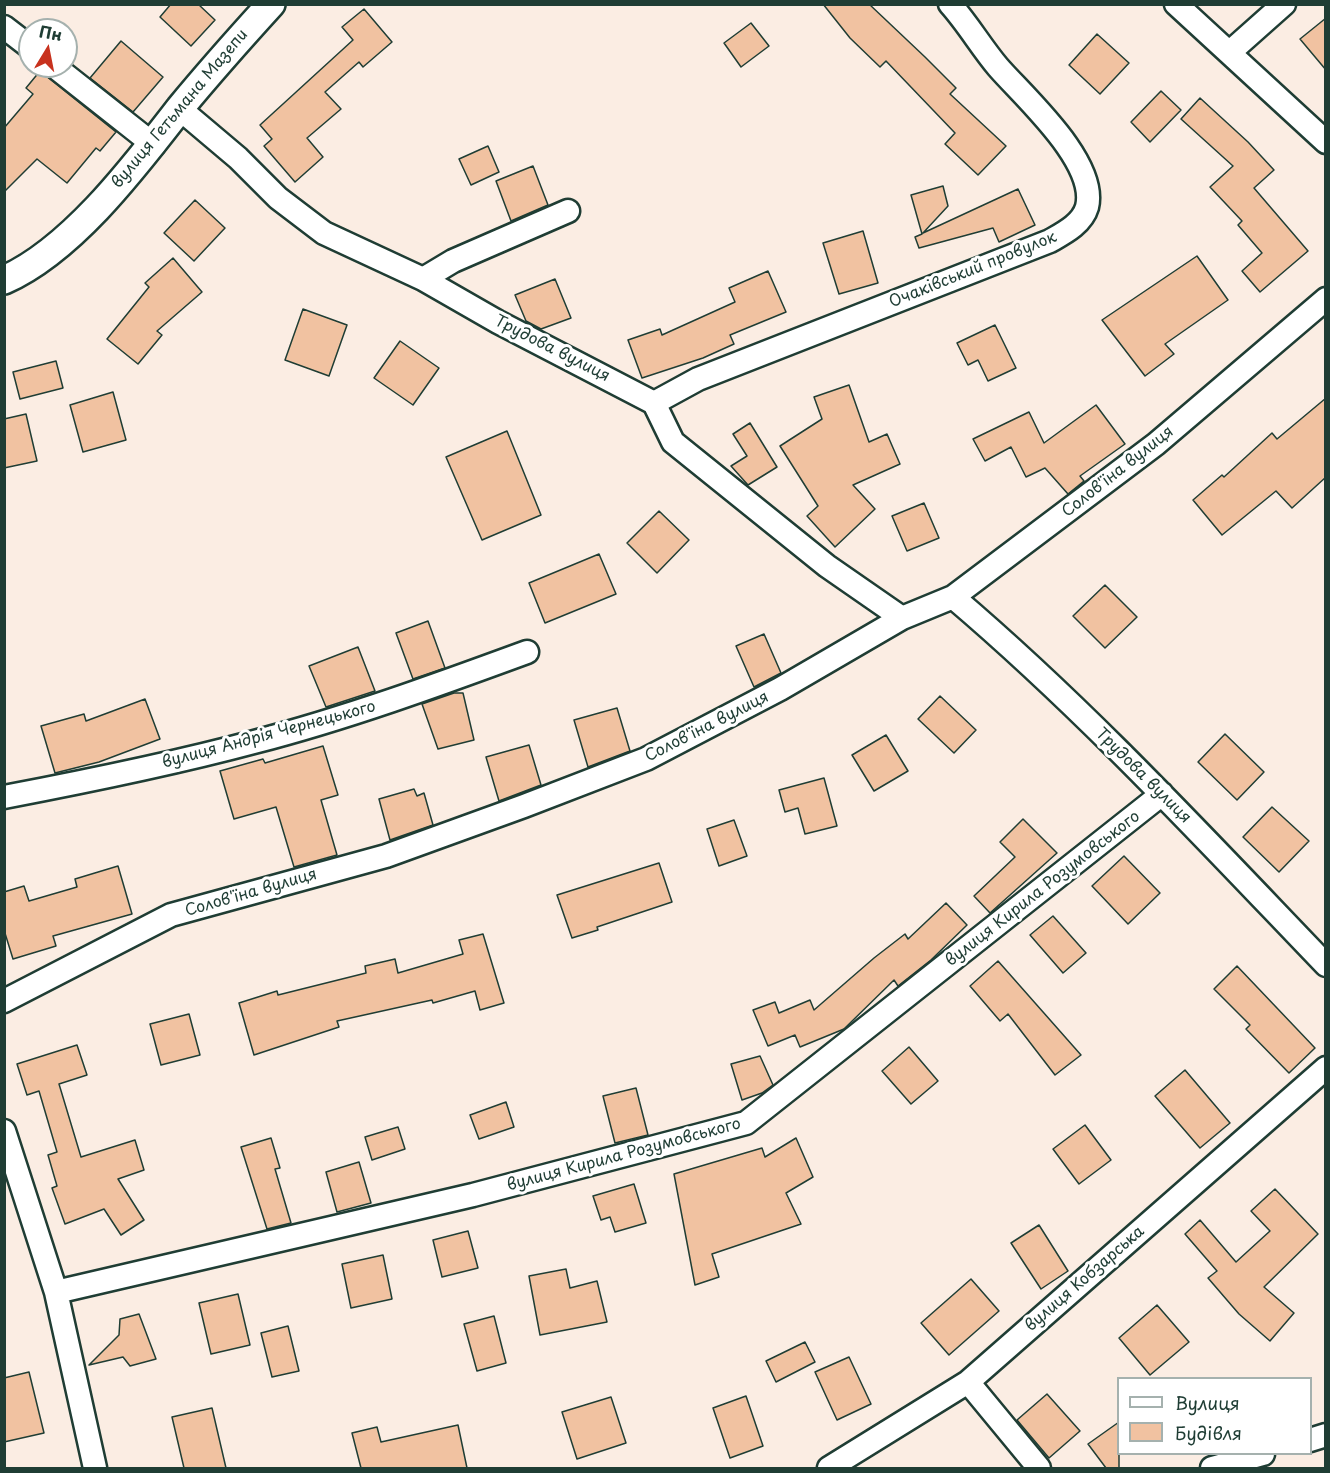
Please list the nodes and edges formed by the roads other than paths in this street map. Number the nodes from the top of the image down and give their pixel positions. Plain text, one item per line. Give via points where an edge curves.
1 (271, 4) edge
2 (950, 4) edge
3 (1176, 4) edge
4 (1284, 4) edge
5 (4, 27) edge
6 (18, 38) edge
7 (1230, 52) junction
8 (69, 78) edge
9 (180, 109) junction
10 (1326, 142) edge
11 (154, 144) junction
12 (568, 211) dead end
13 (423, 279) junction
14 (4, 280) edge
15 (1326, 298) edge
16 (654, 403) junction
17 (953, 597) junction
18 (902, 618) junction
19 (527, 652) dead end
20 (1162, 794) junction
21 (4, 797) edge
22 (1326, 965) edge
23 (4, 1001) edge
24 (1326, 1068) edge
25 (4, 1131) edge
26 (56, 1292) junction
27 (968, 1382) junction
28 (1259, 1455) edge
29 (95, 1468) edge
30 (829, 1468) edge
31 (1039, 1468) edge
32 (1212, 1468) edge

1 - 9 street, вулиця Гетьмана Мазепи
2 - 16 street, Очаківський провулок via 998,67 1051,122 1068,149 1085,181 1087,207 1074,227 1050,241 698,379
3 - 7 street
4 - 7 street
5 - 6 street
7 - 10 street
8 - 11 street
9 - 11 street, вулиця Гетьмана Мазепи
9 - 13 street, Трудова вулиця via 278,198 324,233
11 - 14 street, вулиця Гетьмана Мазепи via 60,244
12 - 13 street via 464,256
13 - 16 street, Трудова вулиця
15 - 17 street, Солов'їна вулиця via 1156,444
16 - 18 street via 672,442 827,566
17 - 18 street, Солов'їна вулиця
17 - 20 street, Трудова вулиця via 1024,657
18 - 23 street, Солов'їна вулиця via 780,689 646,759 386,856 171,915
19 - 21 street, вулиця Андрія Чернецького via 387,703 254,742
20 - 22 street, Трудова вулиця
20 - 26 street, вулиця Кирила Розумовського via 746,1123 473,1195
24 - 27 street, вулиця Кобзарська
25 - 26 street
26 - 29 street
27 - 30 street, вулиця Кобзарська
27 - 31 street
28 - 32 street

